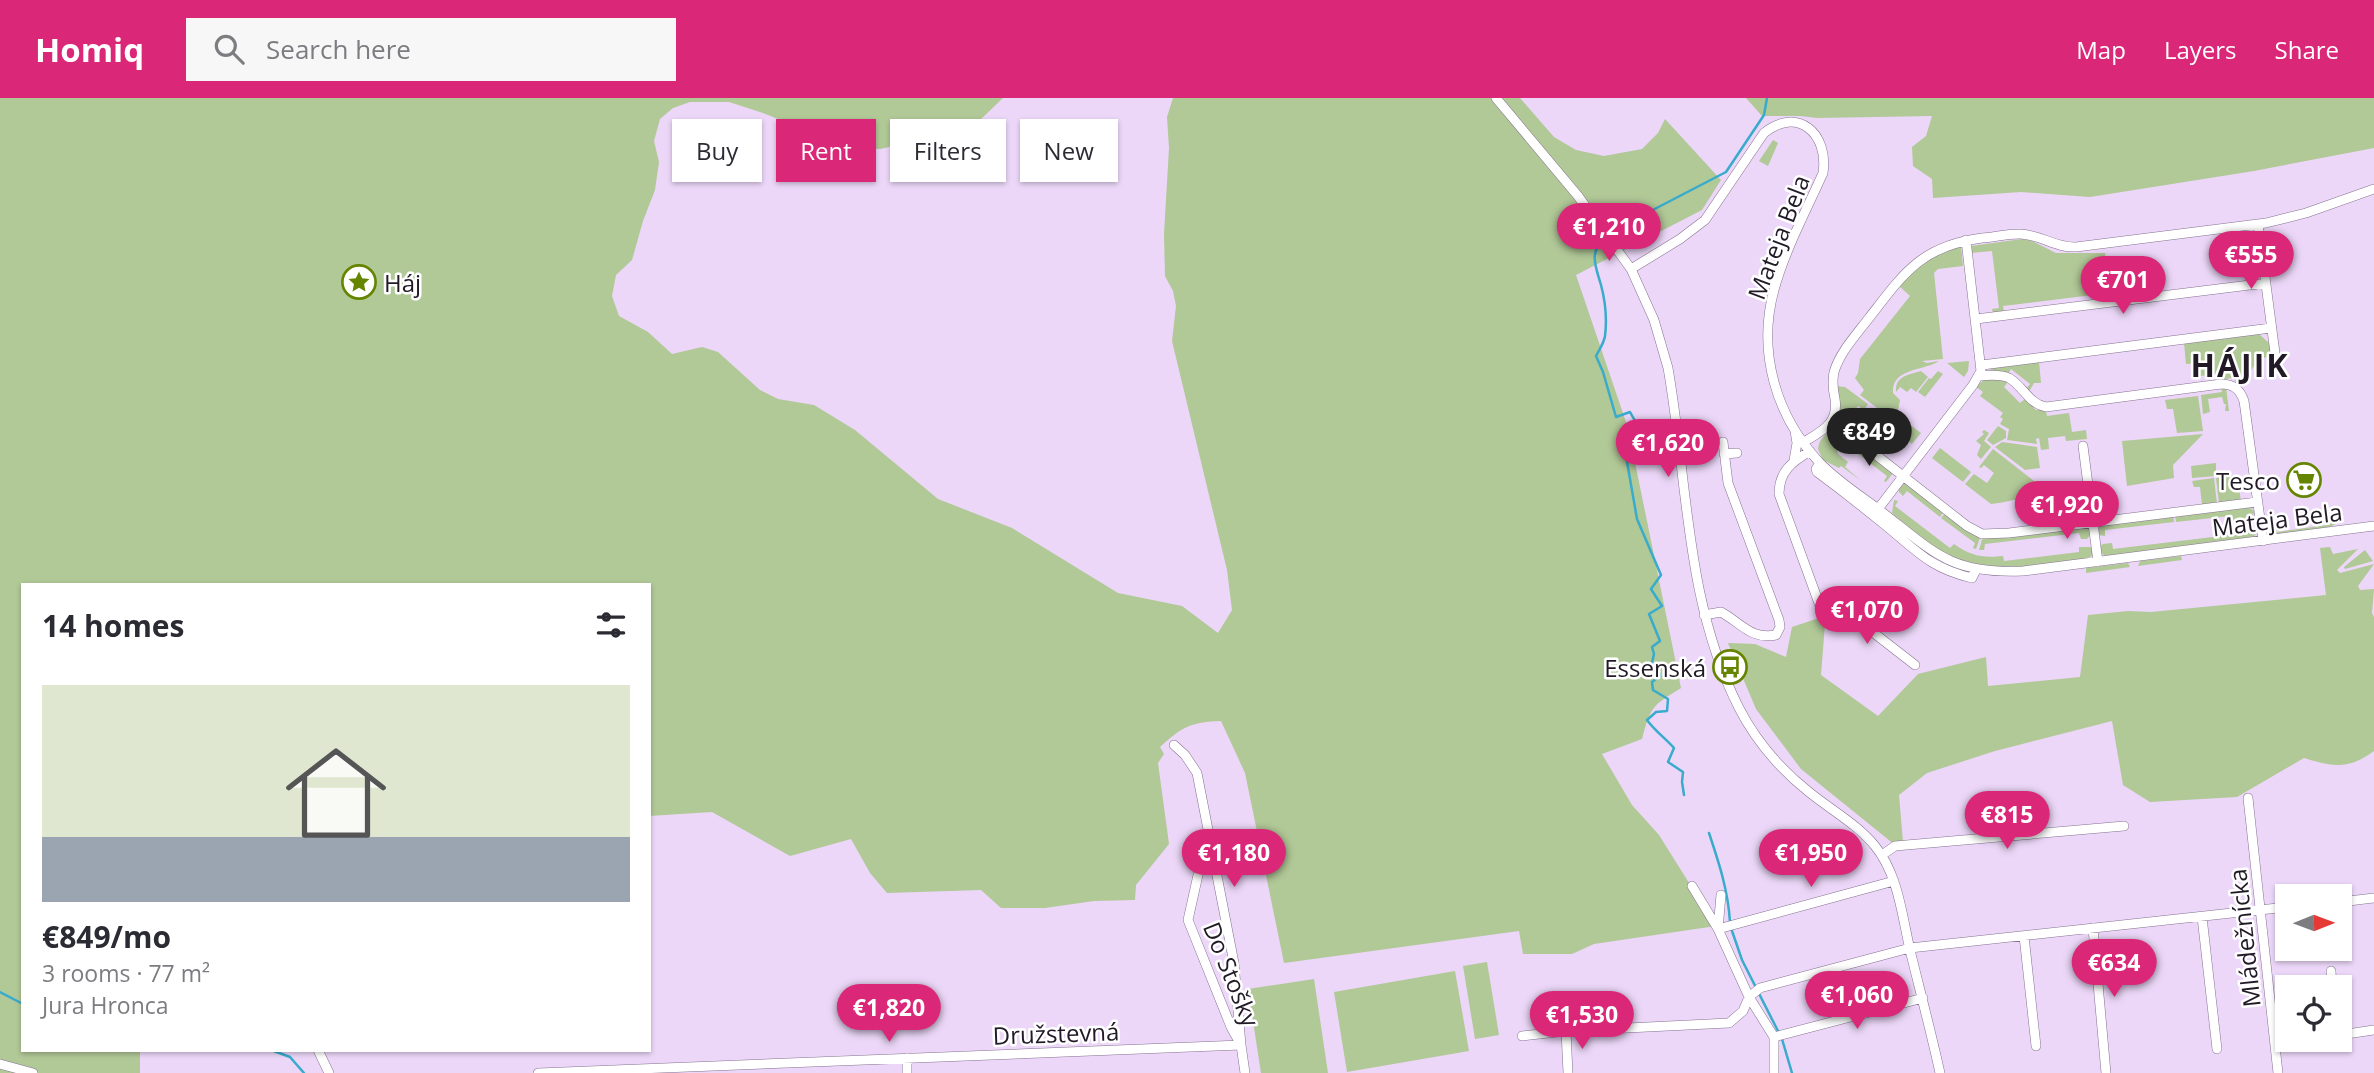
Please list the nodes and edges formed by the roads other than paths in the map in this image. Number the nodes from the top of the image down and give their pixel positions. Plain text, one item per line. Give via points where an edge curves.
1 (1496, 98) edge
2 (2374, 189) edge
3 (2258, 224) junction
4 (1966, 240) junction
5 (1631, 269) junction
6 (2266, 283) junction
7 (1976, 319) junction
8 (2271, 328) junction
9 (2275, 353) dead end
10 (1982, 365) junction
11 (1980, 376) junction
12 (1794, 428) junction
13 (1853, 437) dead end
14 (1723, 442) dead end
15 (1804, 442) junction
16 (2083, 446) dead end
17 (1810, 451) junction
18 (1737, 453) dead end
19 (1724, 454) junction
20 (1794, 460) junction
21 (1820, 463) junction
22 (1904, 477) junction
23 (2257, 502) junction
24 (1878, 509) junction
25 (2093, 523) junction
26 (1893, 526) junction
27 (2374, 526) edge
28 (2263, 541) junction
29 (2098, 562) junction
30 (1704, 615) junction
31 (1915, 665) dead end
32 (1174, 745) dead end
33 (2248, 798) dead end
34 (2124, 826) dead end
35 (1882, 855) junction
36 (1199, 875) dead end
37 (1894, 881) junction
38 (1692, 886) dead end
39 (1721, 895) dead end
40 (2374, 898) edge
41 (2352, 901) edge
42 (2275, 908) edge
43 (2260, 910) junction
44 (2202, 917) junction
45 (1727, 927) junction
46 (2093, 928) junction
47 (2024, 936) junction
48 (1910, 948) junction
49 (2331, 971) dead end
50 (2331, 975) edge
51 (1755, 992) junction
52 (1923, 998) junction
53 (2374, 1030) edge
54 (1566, 1031) junction
55 (2352, 1033) edge
56 (1522, 1036) dead end
57 (1778, 1036) junction
58 (1241, 1045) junction
59 (2036, 1046) dead end
60 (2217, 1049) dead end
61 (319, 1052) edge
62 (906, 1058) junction
63 (0, 1064) edge
64 (33, 1073) edge
65 (330, 1073) edge
66 (538, 1073) edge
67 (908, 1073) edge
68 (1245, 1073) edge
69 (1568, 1073) edge
70 (1774, 1073) edge
71 (1940, 1073) edge
72 (2106, 1073) edge
73 (2278, 1073) edge

1 - 5 street
2 - 3 street
3 - 4 street via 2076,247 2057,246 2023,234
3 - 6 street
4 - 7 street
4 - 15 street via 1926,255 1898,282 1837,364 1834,418 1826,429
5 - 12 street, Mateja Bela via 1705,220 1771,127 1785,122 1812,131 1824,152 1823,173 1780,271 1768,324 1773,382
5 - 30 street via 1654,320 1668,368
6 - 7 street
6 - 8 street
7 - 10 street
8 - 9 street
8 - 10 street
10 - 11 street
11 - 22 street
11 - 23 street via 2010,379 2037,405 2046,407 2230,384 2244,401
12 - 15 street, Mateja Bela
12 - 20 street
13 - 22 street
14 - 19 street
15 - 17 street, Mateja Bela
16 - 25 street
17 - 20 street
17 - 21 street, Mateja Bela
18 - 19 street
19 - 30 street via 1728,483 1780,627 1771,637 1752,634 1721,612
20 - 31 street via 1780,478 1779,494 1823,613 1833,606 1843,608
21 - 24 street, Mateja Bela
21 - 26 street via 1817,472
22 - 24 street
22 - 25 street via 1976,532 1992,535
23 - 25 street
23 - 28 street
24 - 26 street, Mateja Bela
25 - 29 street
26 - 29 street, Mateja Bela via 1948,561 1976,570 2023,571
27 - 28 street, Mateja Bela
28 - 29 street, Mateja Bela
30 - 35 street via 1734,696 1764,748
32 - 58 street, Do Stošky via 1197,773 1234,963
33 - 43 street, Mládežnícka
34 - 35 street via 1895,846
35 - 37 street
36 - 58 street, Do Stošky via 1188,920
37 - 45 street
37 - 48 street
38 - 45 street
39 - 45 street
40 - 41 street
42 - 43 street
43 - 44 street
43 - 73 street, Mládežnícka
44 - 46 street
44 - 60 street
45 - 51 street
46 - 47 street
46 - 72 street
47 - 48 street
47 - 59 street
48 - 51 street
48 - 52 street
49 - 50 street
51 - 54 street via 1729,1023
51 - 57 street
52 - 57 street
52 - 71 street
53 - 55 street
54 - 56 street
54 - 69 street
57 - 70 street
58 - 62 street, Družstevná
58 - 68 street, Do Stošky
61 - 65 street
62 - 66 street, Družstevná
62 - 67 street
63 - 64 street

